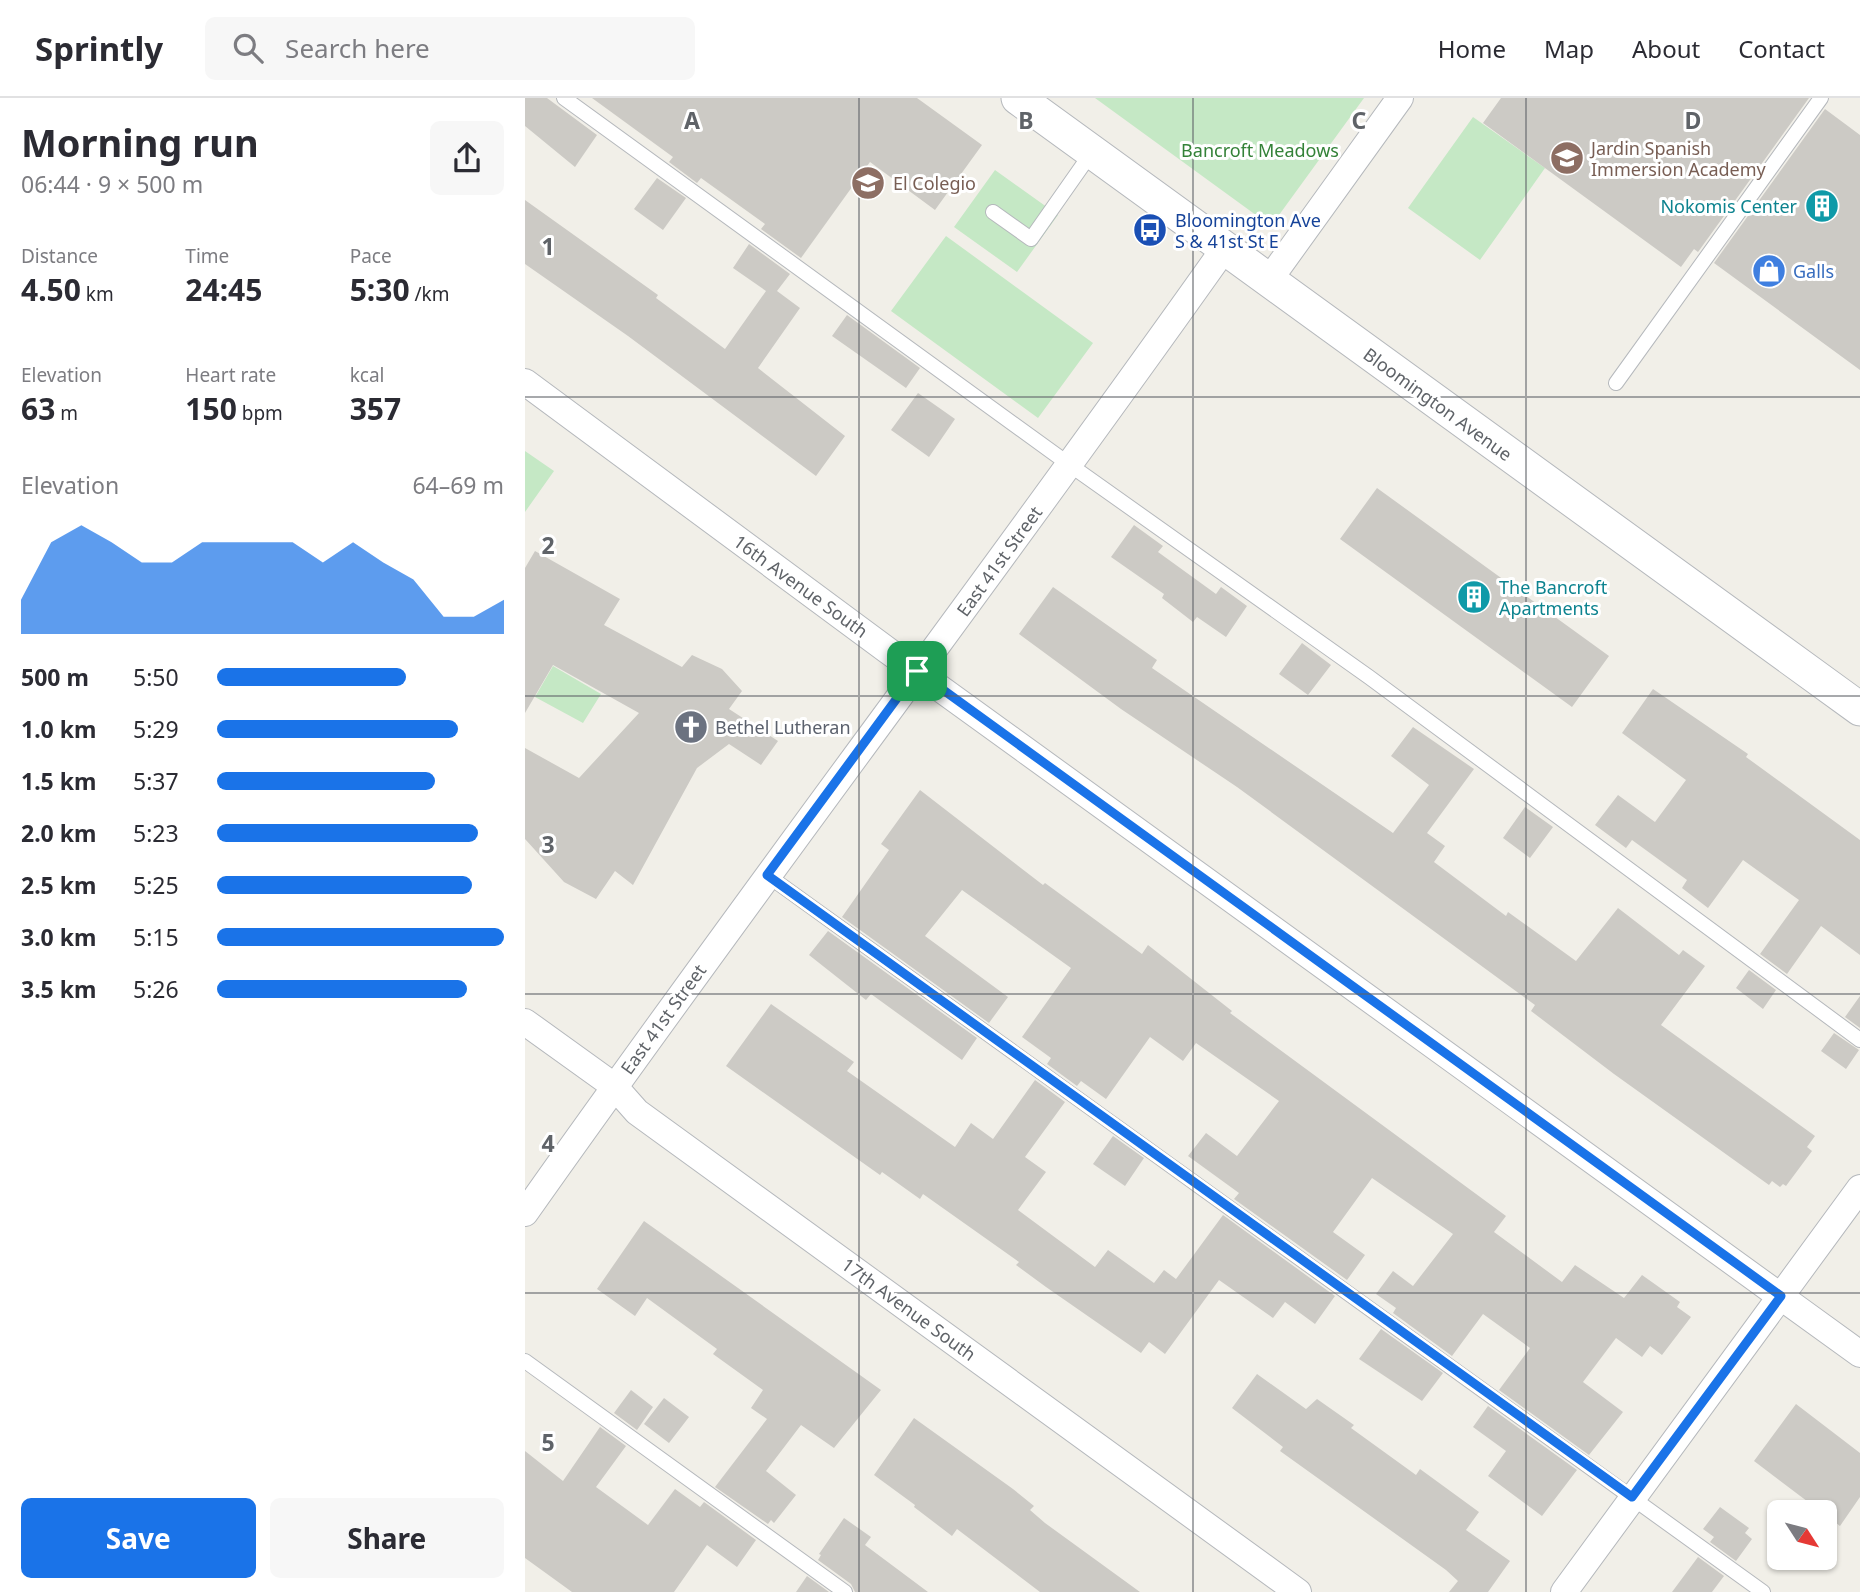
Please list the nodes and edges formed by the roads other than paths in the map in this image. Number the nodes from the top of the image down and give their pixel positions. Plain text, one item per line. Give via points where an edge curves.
1 (564, 98) edge
2 (1018, 98) edge
3 (1400, 98) edge
4 (1821, 98) edge
5 (1092, 152) junction
6 (993, 212) dead end
7 (1224, 249) junction
8 (1269, 280) junction
9 (525, 382) edge
10 (1616, 383) dead end
11 (1070, 465) junction
12 (917, 671) junction
13 (1860, 709) edge
14 (767, 875) junction
15 (525, 1022) edge
16 (1860, 1040) edge
17 (614, 1086) junction
18 (1860, 1188) edge
19 (525, 1213) edge
20 (1781, 1296) junction
21 (1860, 1354) edge
22 (525, 1361) edge
23 (1632, 1497) junction
24 (845, 1592) edge
25 (1298, 1592) edge
26 (1564, 1592) edge
27 (1763, 1592) edge

1 - 11 lane
2 - 5 street, Bloomington Avenue
3 - 8 street
4 - 10 lane
5 - 6 lane via 1031,239
5 - 7 street, Bloomington Avenue
7 - 8 street, Bloomington Avenue
7 - 11 street, East 41st Street
8 - 13 street, Bloomington Avenue
9 - 12 street, 16th Avenue South
11 - 12 street, East 41st Street
11 - 16 lane via 1369,677
12 - 14 street, East 41st Street
12 - 20 street, 16th Avenue South
14 - 17 street, East 41st Street
14 - 23 lane
15 - 17 street, 17th Avenue South
17 - 19 street, East 41st Street
17 - 25 street, 17th Avenue South via 637,1112
18 - 20 street
20 - 21 street, 16th Avenue South
20 - 23 street
22 - 24 lane
23 - 26 street
23 - 27 lane

